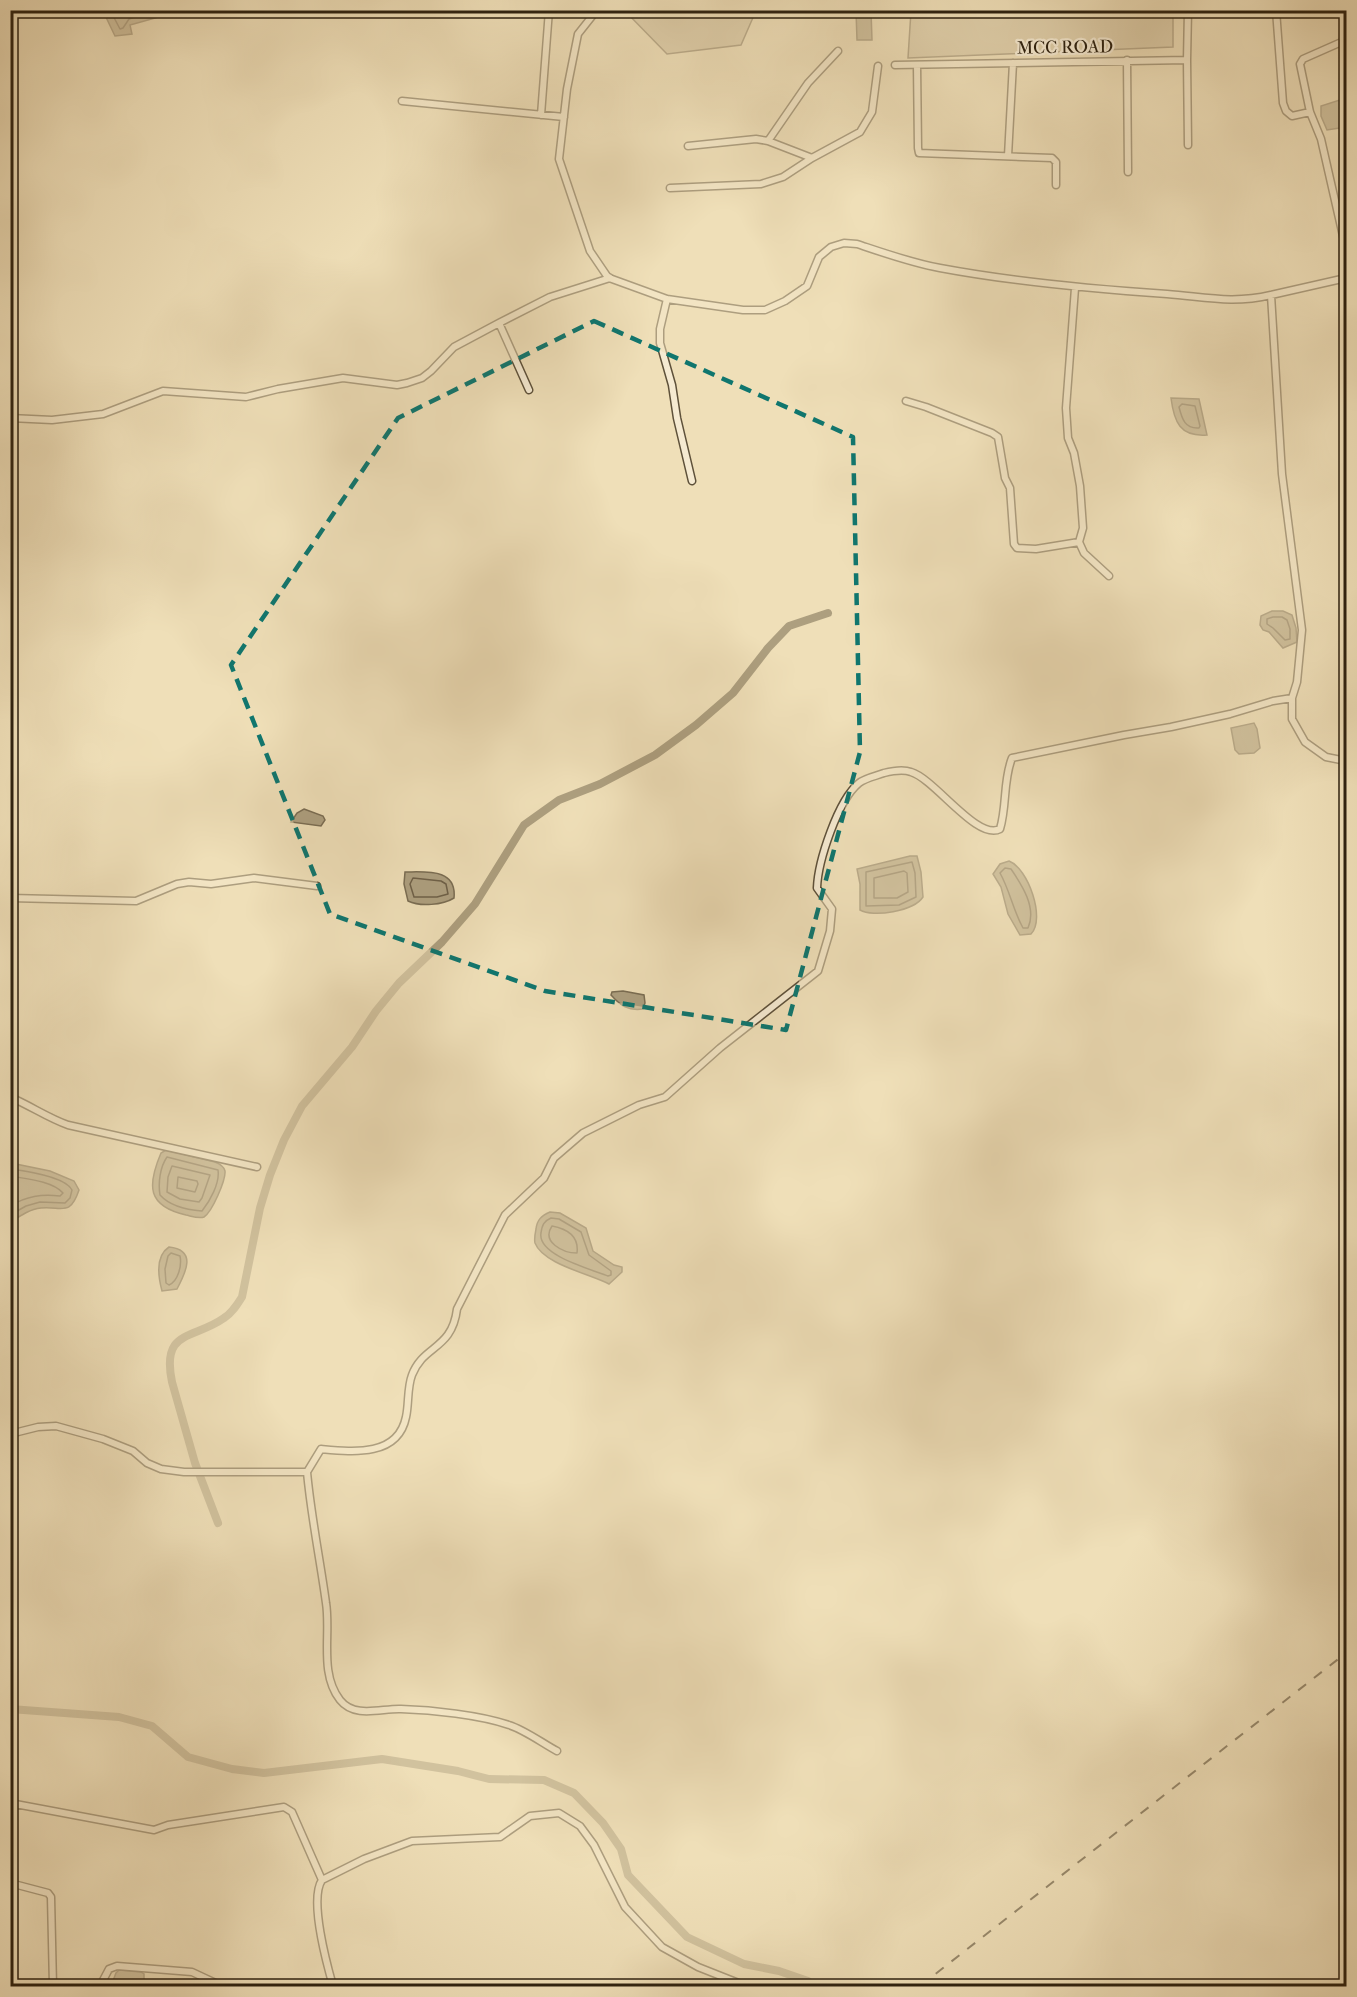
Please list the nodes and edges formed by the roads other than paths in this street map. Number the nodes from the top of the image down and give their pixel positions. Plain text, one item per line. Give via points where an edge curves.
1 (12, 10) edge
2 (549, 10) edge
3 (597, 10) edge
4 (1188, 10) edge
5 (1276, 10) edge
6 (10, 19) edge
7 (1347, 40) edge
8 (838, 51) dead end
9 (1127, 60) junction
10 (1187, 60) junction
11 (1012, 63) junction
12 (895, 65) dead end
13 (917, 65) junction
14 (878, 66) dead end
15 (402, 101) dead end
16 (1310, 112) junction
17 (541, 115) junction
18 (564, 117) junction
19 (768, 141) junction
20 (1188, 145) dead end
21 (688, 146) dead end
22 (1008, 156) junction
23 (812, 158) junction
24 (1128, 171) dead end
25 (1056, 185) dead end
26 (670, 188) dead end
27 (1347, 249) edge
28 (610, 278) junction
29 (1347, 278) edge
30 (1075, 288) junction
31 (1271, 295) junction
32 (667, 299) junction
33 (499, 323) junction
34 (529, 390) dead end
35 (906, 401) dead end
36 (10, 418) edge
37 (692, 481) dead end
38 (1079, 542) junction
39 (1109, 576) dead end
40 (1292, 698) junction
41 (1347, 761) edge
42 (316, 886) dead end
43 (10, 898) edge
44 (10, 1097) edge
45 (257, 1167) dead end
46 (10, 1434) edge
47 (307, 1472) junction
48 (557, 1751) dead end
49 (12, 1803) edge
50 (10, 1820) edge
51 (322, 1880) junction
52 (10, 1883) edge
53 (53, 1986) edge
54 (99, 1986) edge
55 (222, 1986) edge
56 (333, 1986) edge
57 (746, 1986) edge

1 - 6 street
2 - 17 street
3 - 18 street via 578,34
4 - 10 street
5 - 16 street via 1283,103 1292,116
7 - 16 street via 1300,61
8 - 19 street via 808,83
9 - 10 street, MCC ROAD
9 - 11 street, MCC ROAD
9 - 24 street
10 - 20 street
11 - 13 street, MCC ROAD
11 - 22 street
12 - 13 street, MCC ROAD
13 - 22 street via 919,153
14 - 23 street via 872,112 860,132
15 - 17 street
16 - 27 street via 1321,139
17 - 18 street
18 - 28 street via 559,159 590,251
19 - 21 street
19 - 23 street
22 - 25 street via 1054,159
23 - 26 street via 783,177 761,184
28 - 32 street
28 - 33 street via 550,297
29 - 31 street
30 - 31 street via 1224,300
30 - 32 street via 939,268 844,243 819,257 807,286 765,310
30 - 38 street via 1066,408 1068,438 1080,486 1083,528
31 - 40 street via 1282,474 1302,630
32 - 37 street via 660,343
33 - 34 street
33 - 36 street via 454,347 422,378 398,385 342,378 246,397 163,391 103,414 52,420
35 - 38 street via 998,437 1010,488 1017,548
38 - 39 street via 1084,553
40 - 41 street via 1292,719 1305,742 1326,757
40 - 47 street via 1172,728 1012,758 998,831 975,824 911,771 893,771 861,781 841,807 818,873 817,888 832,909 818,971 665,1096 583,1133 554,1158 544,1178 505,1215 457,1309 456,1323 448,1337 411,1376 401,1432 389,1444 365,1451 321,1449
42 - 43 street via 254,878 177,884 136,901
44 - 45 street via 68,1125
46 - 47 street via 56,1426 133,1451 154,1467 184,1472
47 - 48 street via 327,1606 327,1664 340,1700 364,1711 399,1709 510,1725
49 - 50 street
49 - 51 street via 154,1830 284,1808 292,1812
51 - 56 street via 318,1908
51 - 57 street via 412,1841 500,1837 530,1816 559,1813 580,1826 594,1845 625,1907 662,1947
52 - 53 street via 51,1897
54 - 55 street via 109,1968 117,1966 192,1972

